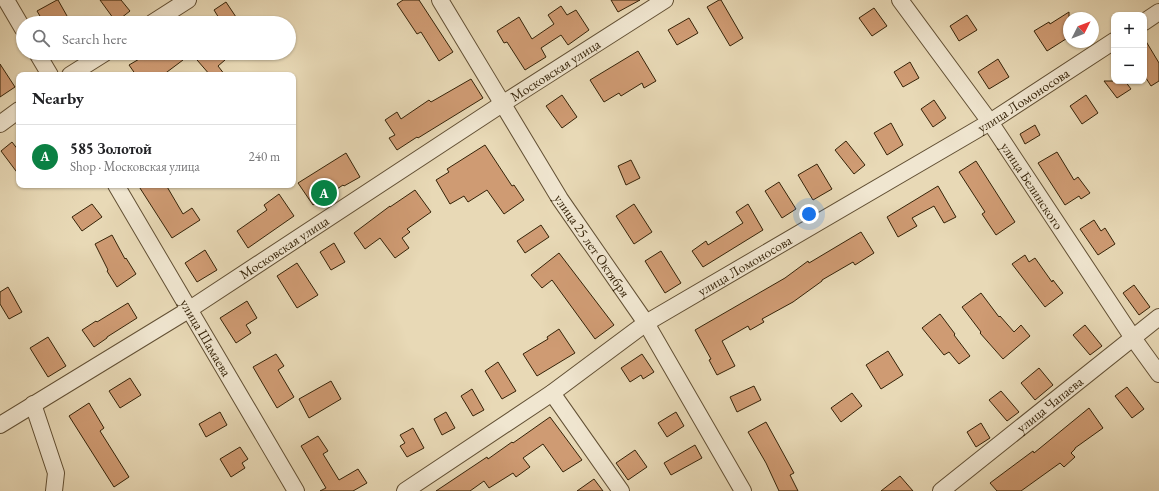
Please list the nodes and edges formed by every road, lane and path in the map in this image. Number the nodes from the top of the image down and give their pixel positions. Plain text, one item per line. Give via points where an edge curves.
1 (6, 0) edge
2 (188, 0) edge
3 (440, 0) edge
4 (665, 0) edge
5 (900, 0) edge
6 (1159, 12) edge
7 (163, 16) edge
8 (16, 17) edge
9 (1147, 20) edge
10 (1111, 43) edge
11 (41, 60) edge
12 (94, 60) edge
13 (48, 72) edge
14 (75, 72) edge
15 (502, 104) junction
16 (16, 112) edge
17 (990, 122) junction
18 (0, 124) edge
19 (118, 188) edge
20 (190, 309) junction
21 (1159, 317) edge
22 (646, 323) junction
23 (1133, 338) junction
24 (1159, 374) edge
25 (552, 393) junction
26 (33, 404) junction
27 (0, 425) edge
28 (54, 491) edge
29 (296, 491) edge
30 (405, 491) edge
31 (622, 491) edge
32 (743, 491) edge
33 (941, 491) edge

1 - 8 street
2 - 7 street
3 - 15 street, улица 25 лет Октября
4 - 15 street, Московская улица
5 - 17 street, улица Белинского
6 - 9 street
10 - 17 street, улица Ломоносова
11 - 13 street
12 - 14 street
15 - 20 street, Московская улица
15 - 22 street, улица 25 лет Октября via 560,200
16 - 18 street
17 - 22 street, улица Ломоносова
17 - 23 street, улица Белинского
19 - 20 street, улица Шамаева
20 - 26 street, Московская улица
20 - 29 street, улица Шамаева
21 - 23 street, улица Чапаева
22 - 25 street, улица Ломоносова
22 - 32 street, улица 25 лет Октября
23 - 24 street, улица Белинского
23 - 33 street, улица Чапаева
25 - 30 street, улица Ломоносова
25 - 31 street
26 - 27 street, Московская улица
26 - 28 street via 56,473

